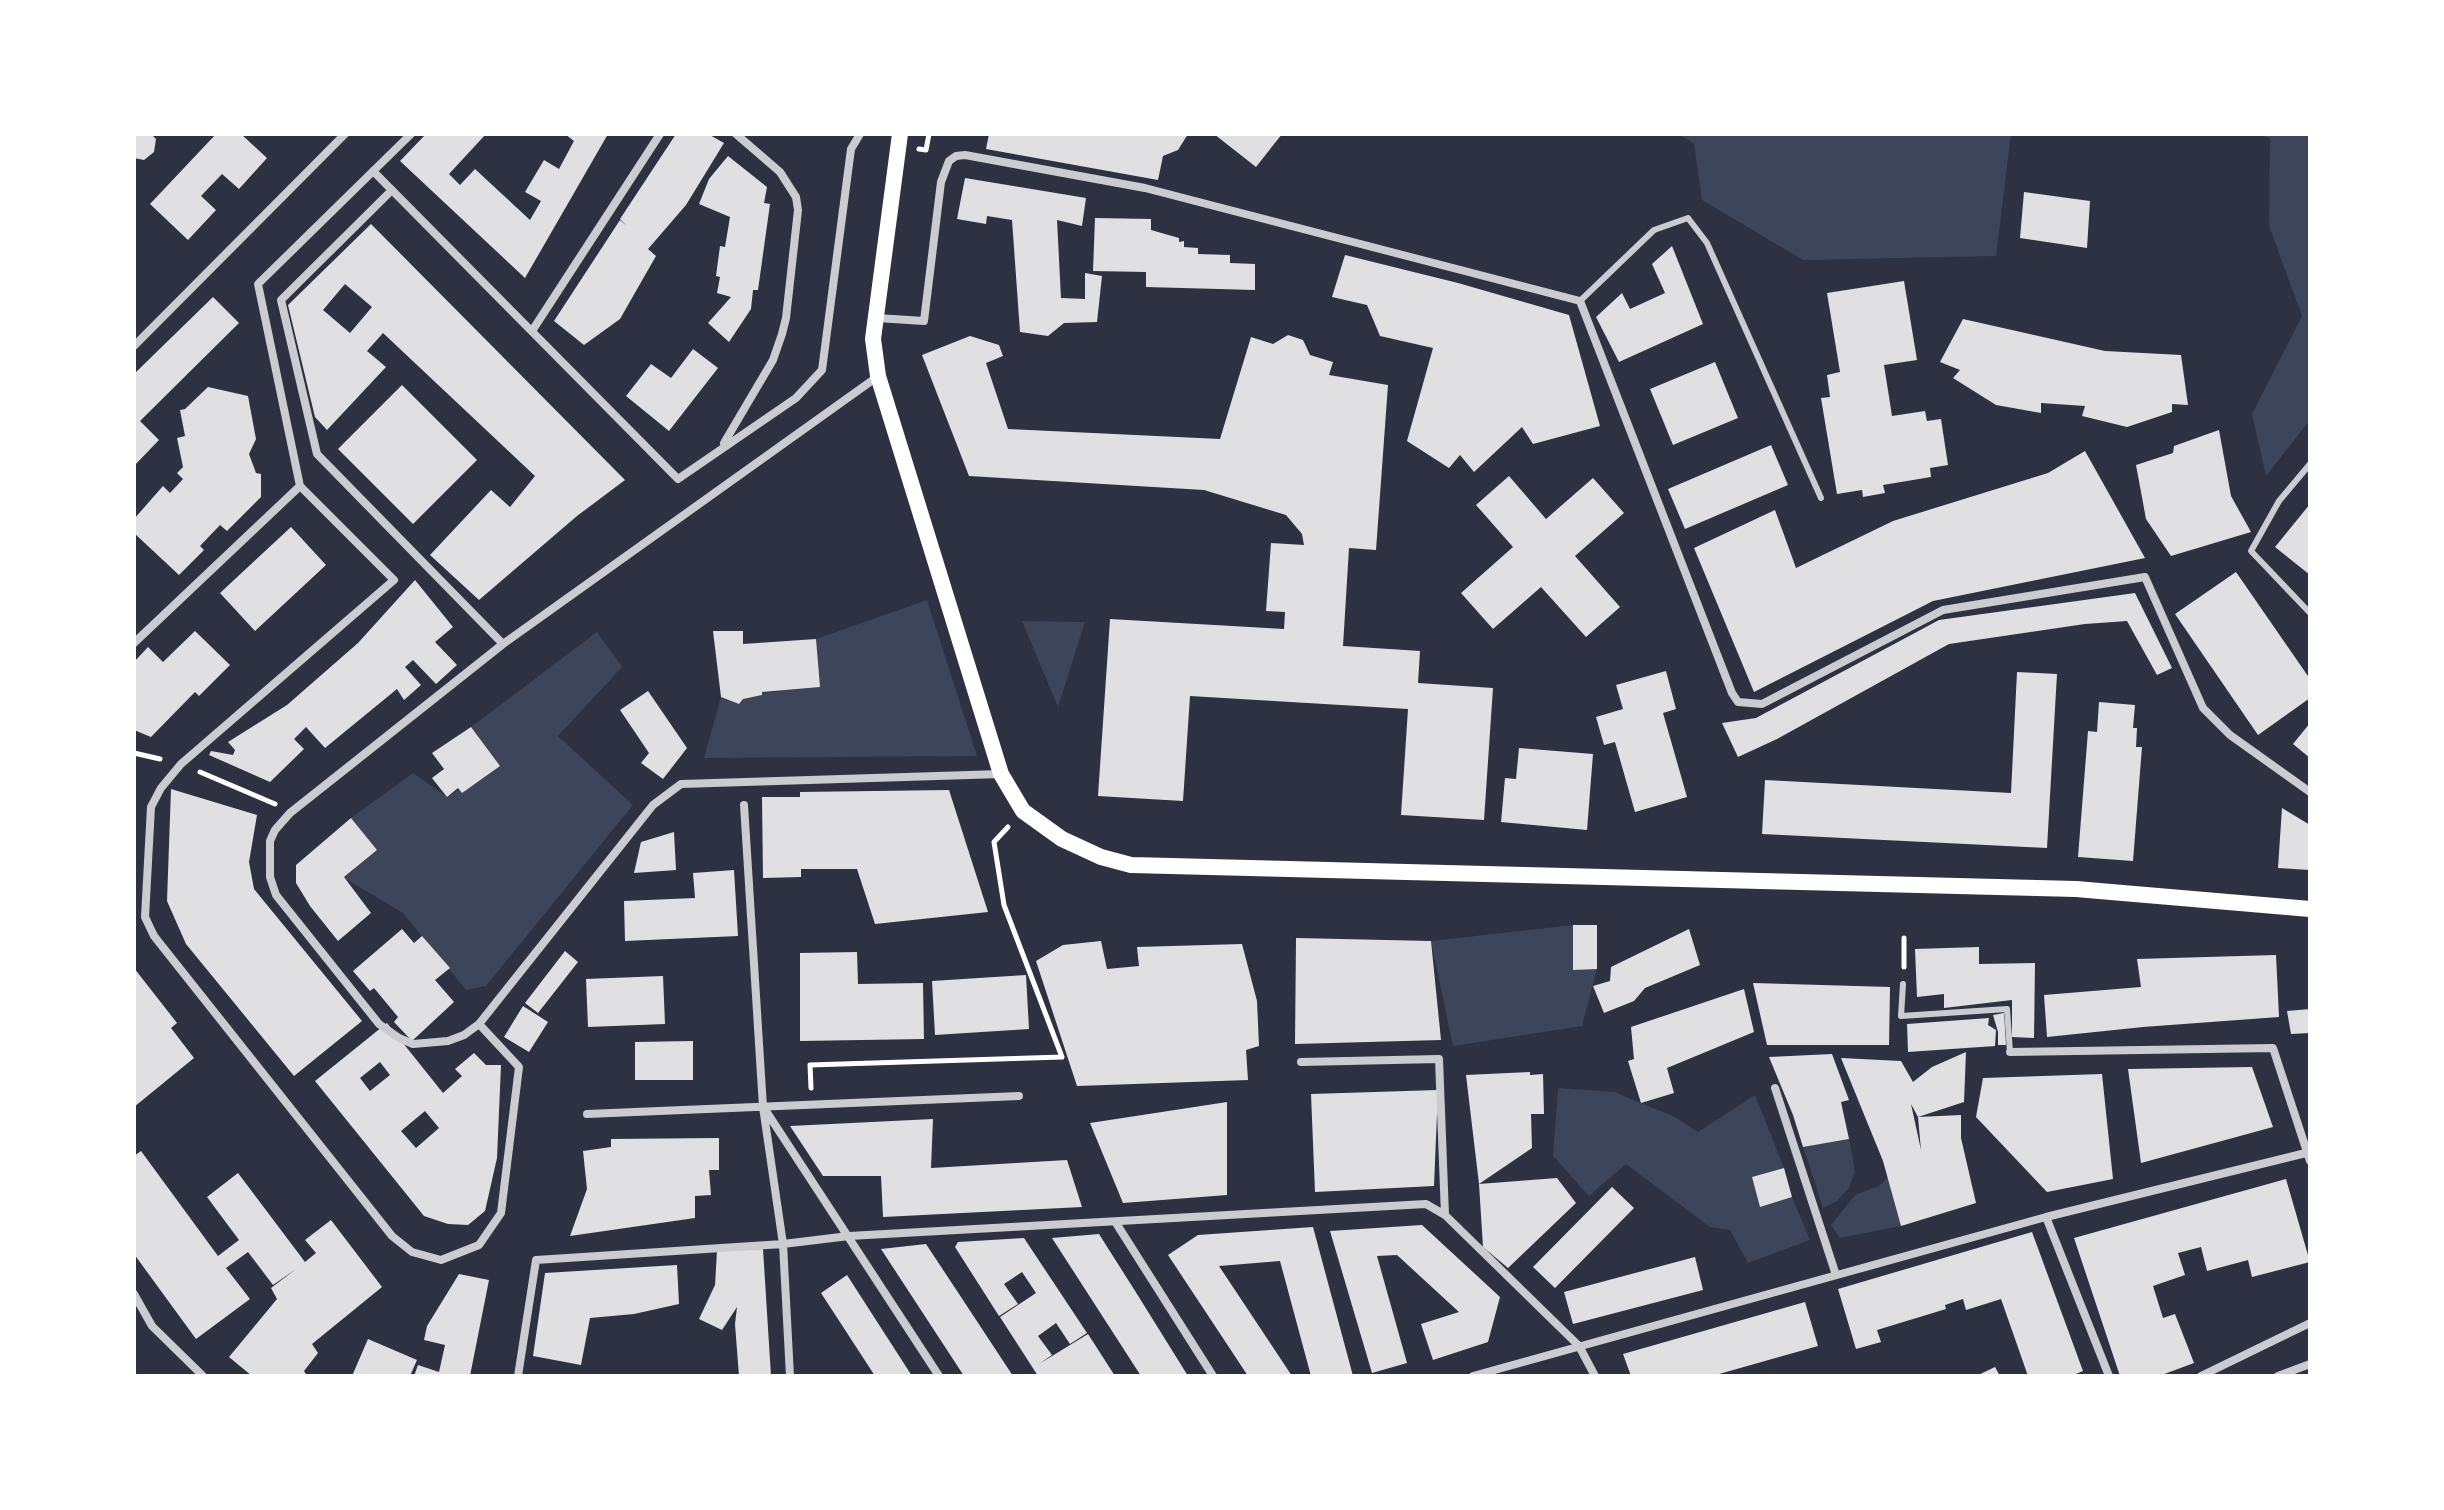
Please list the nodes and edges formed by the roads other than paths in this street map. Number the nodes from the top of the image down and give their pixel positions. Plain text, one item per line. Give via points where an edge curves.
1 (411, 134) edge
2 (660, 134) edge
3 (736, 134) edge
4 (860, 134) edge
5 (900, 134) edge
6 (341, 135) edge
7 (373, 171) junction
8 (392, 190) junction
9 (1580, 301) junction
10 (876, 318) junction
11 (532, 331) junction
12 (134, 346) edge
13 (878, 376) junction
14 (721, 448) junction
15 (2310, 464) edge
16 (300, 486) junction
17 (1821, 498) dead end
18 (2310, 613) edge
19 (134, 643) edge
20 (503, 644) junction
21 (1001, 774) junction
22 (2310, 792) edge
23 (744, 805) dead end
24 (2310, 909) edge
25 (1903, 984) road end
26 (479, 1024) junction
27 (2010, 1052) joint
28 (1301, 1062) dead end
29 (1775, 1088) dead end
30 (1019, 1096) dead end
31 (763, 1107) junction
32 (587, 1114) dead end
33 (2309, 1155) edge
34 (1445, 1215) junction
35 (2046, 1217) junction
36 (1116, 1223) junction
37 (849, 1236) junction
38 (783, 1244) junction
39 (1836, 1275) junction
40 (134, 1294) edge
41 (2310, 1323) edge
42 (1579, 1346) junction
43 (2310, 1364) edge
44 (203, 1376) edge
45 (518, 1376) edge
46 (790, 1376) edge
47 (939, 1376) edge
48 (1213, 1376) edge
49 (1473, 1376) edge
50 (1595, 1376) edge
51 (2109, 1376) edge
52 (2201, 1376) edge
53 (2278, 1376) edge

1 - 7 street
2 - 11 street
3 - 14 street via 780,172 798,210 782,334 773,360
4 - 14 street via 851,149 822,370 796,398
5 - 10 main road
6 - 12 street
7 - 8 street
7 - 16 street via 258,284
8 - 11 street
8 - 20 street via 281,300 317,454
9 - 10 street via 1145,188 965,155 949,161 941,182 924,321
9 - 17 lane via 1654,230 1688,218 1707,243
9 - 22 street via 1738,702 1762,704 1943,610 2145,577 2203,708 2230,735
10 - 13 main road
11 - 14 street via 678,479
13 - 20 street
13 - 21 main road
15 - 18 lane via 2279,501 2251,551
16 - 19 street
16 - 26 street via 394,580 181,764 161,788 151,807 145,917 154,936 392,1236 412,1252 441,1260 479,1245 501,1213 519,1067
20 - 26 street via 290,813 270,841 276,895 379,1024 413,1044 448,1041
21 - 24 main road via 1023,811 1062,839 1131,865 2076,889
21 - 26 street via 681,784 653,805
23 - 31 street
25 - 27 lane via 1901,1016 2007,1009
27 - 33 street via 2273,1048
28 - 34 street via 1439,1059
29 - 39 street
30 - 31 street
31 - 32 street
31 - 37 street
31 - 38 street
33 - 35 street
34 - 36 street via 1426,1204
34 - 42 street
35 - 39 street
35 - 51 street
36 - 37 street
36 - 48 street
37 - 38 street
37 - 47 street
38 - 45 street via 536,1260
38 - 46 street
39 - 42 street
40 - 44 street via 152,1326
41 - 52 street
42 - 49 street
42 - 50 street
43 - 53 street

